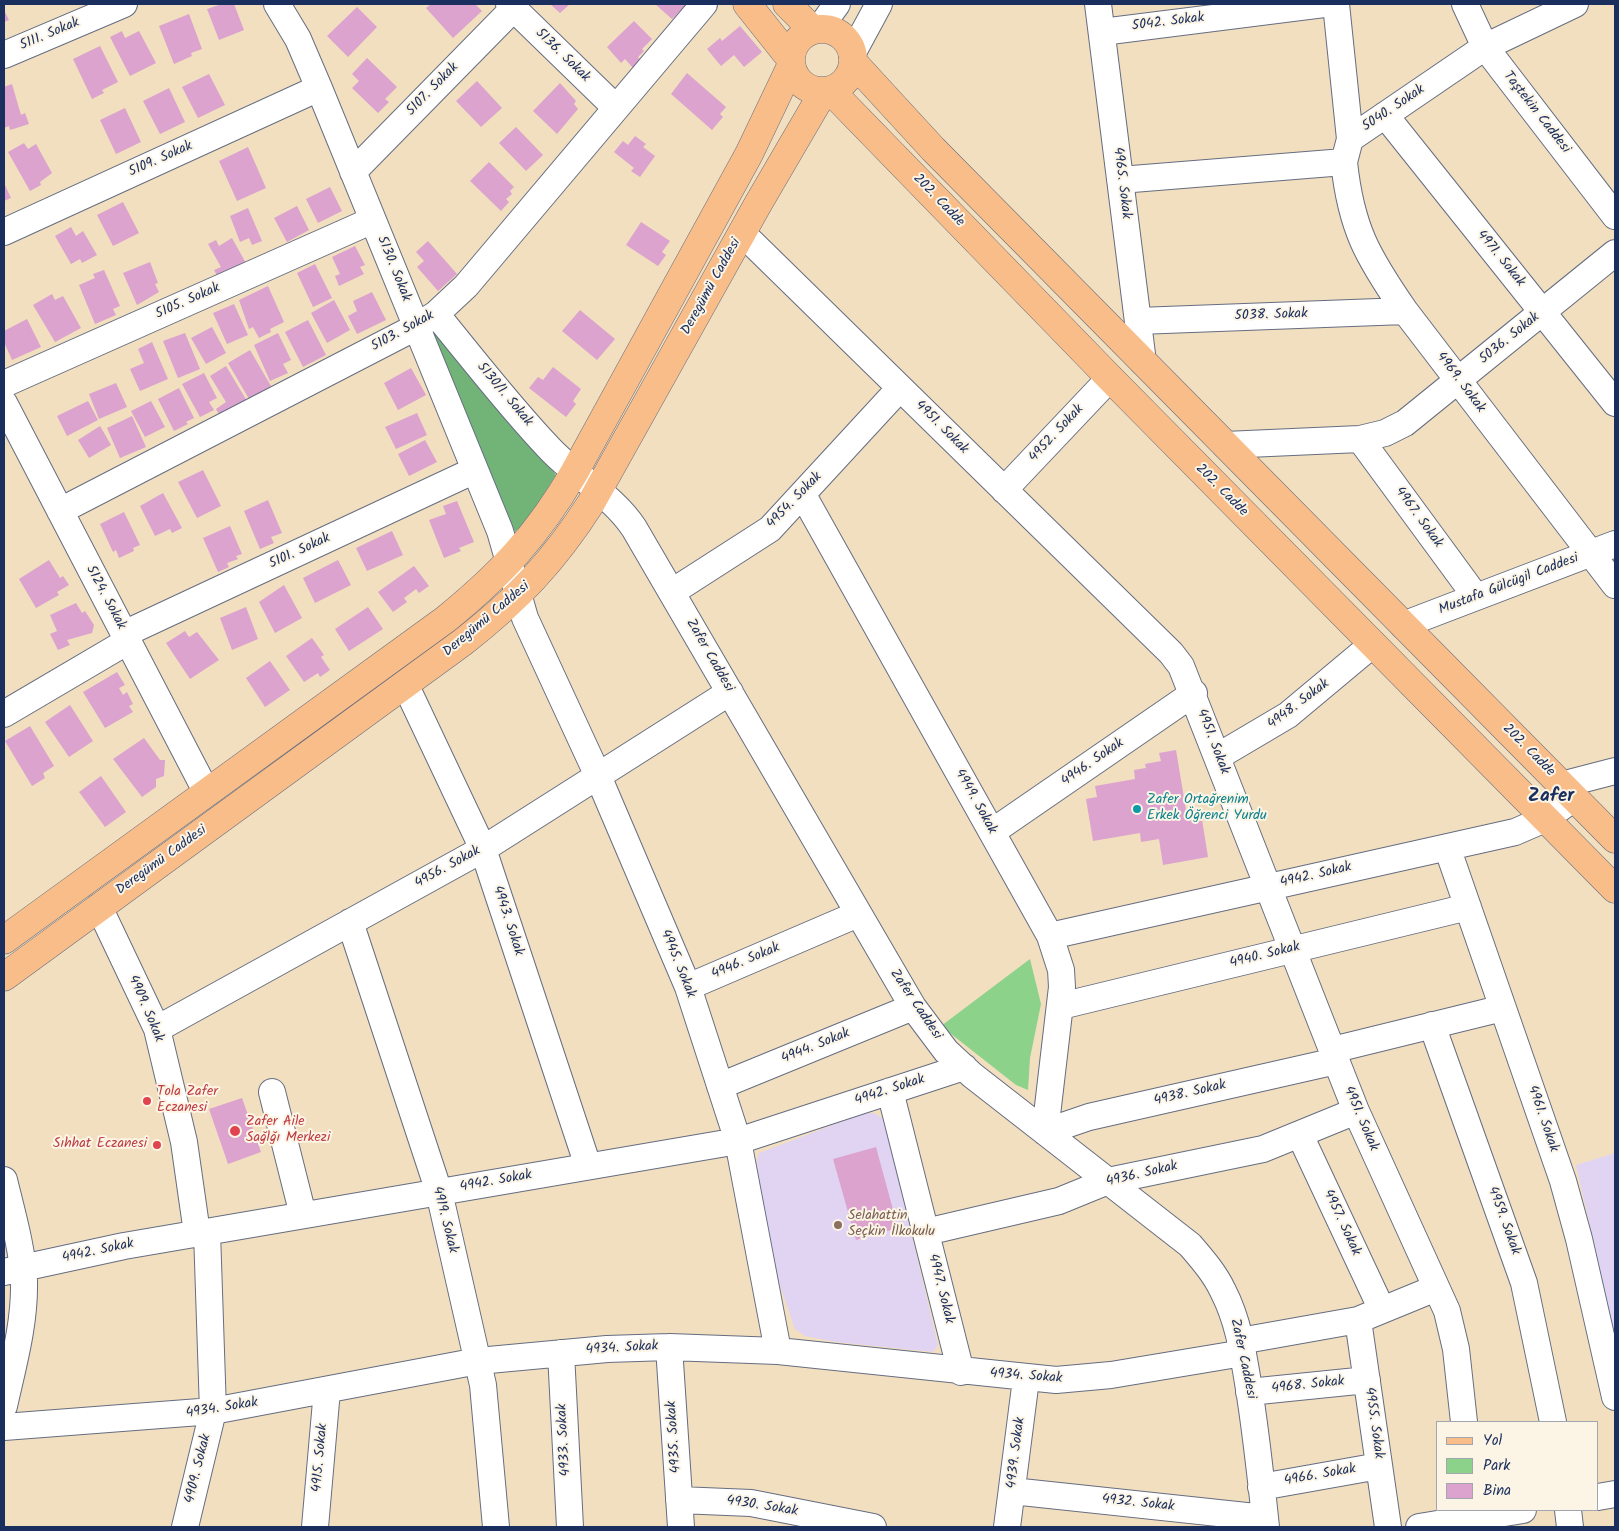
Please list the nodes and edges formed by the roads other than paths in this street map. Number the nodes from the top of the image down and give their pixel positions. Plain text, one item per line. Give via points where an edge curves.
1 (124, 4) edge
2 (277, 4) edge
3 (704, 4) edge
4 (747, 4) edge
5 (787, 4) edge
6 (838, 4) edge
7 (879, 4) edge
8 (1098, 4) edge
9 (1324, 4) edge
10 (1336, 4) edge
11 (1465, 4) edge
12 (1575, 4) edge
13 (511, 6) edge
14 (816, 29) junction
15 (1102, 32) junction
16 (1484, 47) junction
17 (4, 55) edge
18 (852, 58) junction
19 (791, 62) junction
20 (319, 88) junction
21 (827, 91) junction
22 (616, 108) junction
23 (1385, 115) junction
24 (1347, 150) junction
25 (353, 172) junction
26 (1120, 180) junction
27 (1615, 216) edge
28 (373, 220) junction
29 (4, 232) edge
30 (742, 233) junction
31 (1615, 252) edge
32 (1404, 311) junction
33 (1542, 312) junction
34 (426, 321) junction
35 (1138, 321) junction
36 (1143, 362) junction
37 (1110, 378) junction
38 (1458, 381) junction
39 (4, 384) edge
40 (900, 388) junction
41 (4, 403) edge
42 (1615, 404) edge
43 (1360, 438) junction
44 (1225, 445) junction
45 (475, 470) junction
46 (574, 473) junction
47 (599, 490) junction
48 (1004, 490) junction
49 (803, 495) junction
50 (60, 511) junction
51 (1615, 544) edge
52 (1591, 554) junction
53 (511, 561) junction
54 (1615, 586) edge
55 (672, 592) junction
56 (518, 595) junction
57 (1476, 597) junction
58 (1403, 625) junction
59 (126, 638) junction
60 (1373, 644) junction
61 (405, 684) junction
62 (730, 692) junction
63 (1194, 694) junction
64 (4, 714) edge
65 (1218, 756) junction
66 (1615, 771) edge
67 (598, 776) junction
68 (1568, 791) junction
69 (207, 793) junction
70 (1545, 818) junction
71 (992, 832) junction
72 (1615, 839) edge
73 (1447, 847) junction
74 (483, 848) junction
75 (1268, 887) junction
76 (1615, 889) edge
77 (99, 907) junction
78 (1468, 907) junction
79 (858, 914) junction
80 (350, 922) junction
81 (1050, 936) junction
82 (4, 940) edge
83 (1292, 950) junction
84 (4, 977) edge
85 (688, 987) junction
86 (1061, 1006) junction
87 (913, 1007) junction
88 (1503, 1008) junction
89 (1432, 1025) junction
90 (156, 1029) junction
91 (1334, 1055) junction
92 (964, 1067) junction
93 (720, 1086) junction
94 (890, 1091) junction
95 (272, 1092) dead end
96 (1356, 1111) junction
97 (1045, 1132) junction
98 (1300, 1135) junction
99 (738, 1141) junction
100 (588, 1166) junction
101 (4, 1180) edge
102 (1108, 1181) junction
103 (439, 1192) junction
104 (303, 1215) junction
105 (926, 1232) junction
106 (202, 1233) junction
107 (13, 1270) edge
108 (1436, 1288) junction
109 (1370, 1315) junction
110 (669, 1347) junction
111 (1241, 1347) junction
112 (778, 1351) junction
113 (561, 1353) junction
114 (478, 1361) junction
115 (962, 1372) junction
116 (1026, 1379) junction
117 (1367, 1380) junction
118 (328, 1390) junction
119 (1249, 1392) junction
120 (1615, 1397) edge
121 (4, 1406) edge
122 (213, 1411) junction
123 (1464, 1421) edge
124 (1553, 1421) edge
125 (4, 1427) edge
126 (1379, 1466) junction
127 (1261, 1487) junction
128 (1012, 1490) junction
129 (1615, 1494) edge
130 (1599, 1497) edge
131 (679, 1500) junction
132 (1517, 1511) edge
133 (1568, 1511) edge
134 (1156, 1517) edge
135 (1475, 1518) edge
136 (1265, 1522) edge
137 (185, 1527) edge
138 (315, 1527) edge
139 (496, 1527) edge
140 (570, 1527) edge
141 (681, 1527) edge
142 (873, 1527) edge
143 (1007, 1527) edge
144 (1388, 1527) edge
145 (1419, 1527) edge
146 (1570, 1527) edge

1 - 17 street, 5111. Sokak
2 - 20 street, 5130. Sokak via 298,39
3 - 22 street, 5103. Sokak
4 - 19 main road
5 - 14 main road
6 - 14 street
7 - 18 street
8 - 15 street, 4965. Sokak
9 - 15 street, 5042. Sokak
10 - 24 street
11 - 16 street, Taştekin Caddesi
12 - 16 street, 5040. Sokak
13 - 22 street, 5136. Sokak
13 - 25 street, 5107. Sokak
14 - 18 main road via 837,32 846,39
14 - 19 main road via 796,42
15 - 26 street, 4965. Sokak
16 - 23 street, 5040. Sokak
16 - 27 street, Taştekin Caddesi
18 - 21 main road via 852,71 846,80
18 - 36 main road, 202. Cadde via 933,149
19 - 21 main road via 797,80 805,87
19 - 46 main road, Deregümü Caddesi via 749,154
20 - 25 street, 5130. Sokak
20 - 29 street, 5109. Sokak
21 - 30 main road, Deregümü Caddesi
21 - 37 main road, 202. Cadde
22 - 34 street, 5103. Sokak via 466,286
23 - 24 street, 5040. Sokak
23 - 33 street, 4971. Sokak
24 - 26 street, 5040. Sokak
24 - 32 street, 4969. Sokak via 1355,224 1378,272
25 - 28 street, 5130. Sokak
26 - 35 street, 4965. Sokak
28 - 34 street, 5130. Sokak
28 - 39 street, 5105. Sokak
30 - 40 street, 4951. Sokak
30 - 47 main road, Deregümü Caddesi
31 - 33 street, 5036. Sokak
32 - 35 street, 5038. Sokak
32 - 38 street, 4969. Sokak
33 - 38 street, 5036. Sokak
33 - 42 street, 4971. Sokak
34 - 45 street, 5130. Sokak
34 - 46 street, 5130/1. Sokak
34 - 50 street, 5103. Sokak
35 - 36 street, 4965. Sokak
36 - 44 main road, 202. Cadde
37 - 48 street, 4952. Sokak
37 - 60 main road, 202. Cadde
38 - 43 street, 5036. Sokak via 1396,428
38 - 52 street, 4969. Sokak
40 - 48 street, 4951. Sokak
40 - 49 street, 4954. Sokak
41 - 50 street, 5124. Sokak
43 - 44 street, 5036. Sokak
43 - 57 street, 4967. Sokak
44 - 58 main road, 202. Cadde
45 - 53 street, 5130. Sokak
45 - 59 street, 5101. Sokak
46 - 47 street, Zafer Caddesi
46 - 53 main road, Deregümü Caddesi via 545,519
47 - 55 street, Zafer Caddesi via 624,513
47 - 56 main road, Deregümü Caddesi via 555,555
48 - 63 street, 4951. Sokak via 1171,653
49 - 55 street, 4954. Sokak via 770,529
49 - 71 street, 4949. Sokak
50 - 59 street, 5124. Sokak
51 - 52 street, Mustafa Gülcügil Caddesi
52 - 54 street, 4969. Sokak
52 - 57 street, Mustafa Gülcügil Caddesi
53 - 56 street, 5130. Sokak
53 - 69 main road, Deregümü Caddesi via 446,618
55 - 62 street, Zafer Caddesi
56 - 61 main road, Deregümü Caddesi via 463,642
56 - 67 street, 4945. Sokak via 534,638
57 - 58 street, Mustafa Gülcügil Caddesi
58 - 68 main road, 202. Cadde
59 - 64 street, 5101. Sokak
59 - 69 street, 5124. Sokak
60 - 65 street, 4948. Sokak via 1288,715
60 - 70 main road, 202. Cadde
61 - 74 street, 4943. Sokak
61 - 77 main road, Deregümü Caddesi
62 - 67 street, 4956. Sokak
62 - 79 street, Zafer Caddesi
63 - 65 street, 4951. Sokak
63 - 71 street, 4946. Sokak
65 - 75 street, 4951. Sokak
66 - 68 street, 4942. Sokak
67 - 74 street, 4956. Sokak
67 - 85 street, 4945. Sokak
68 - 70 street, 4942. Sokak
68 - 72 main road, 202. Cadde
69 - 82 main road, Deregümü Caddesi
70 - 73 street, 4942. Sokak via 1515,832
70 - 76 main road, 202. Cadde
71 - 81 street, 4949. Sokak
73 - 75 street, 4942. Sokak
73 - 78 street, 4961. Sokak
74 - 80 street, 4956. Sokak
74 - 100 street, 4943. Sokak
75 - 81 street, 4942. Sokak
75 - 83 street, 4951. Sokak
77 - 84 main road, Deregümü Caddesi
77 - 90 street, 4909. Sokak
78 - 83 street, 4940. Sokak
78 - 88 street, 4961. Sokak
79 - 85 street, 4946. Sokak
79 - 87 street, Zafer Caddesi
80 - 90 street, 4956. Sokak
80 - 103 street, 4919. Sokak
81 - 86 street, 4949. Sokak via 1061,970
83 - 86 street, 4940. Sokak
83 - 91 street, 4951. Sokak
85 - 93 street, 4945. Sokak
86 - 97 street, 4949. Sokak
87 - 92 street, Zafer Caddesi via 946,1050
87 - 93 street, 4944. Sokak
88 - 89 street, 4938. Sokak
88 - 120 street, 4961. Sokak via 1563,1181
89 - 91 street, 4938. Sokak
89 - 124 street, 4959. Sokak via 1524,1283
90 - 106 street, 4909. Sokak
91 - 96 street, 4951. Sokak
91 - 97 street, 4938. Sokak via 1089,1117
92 - 94 street, 4942. Sokak
92 - 97 street, Zafer Caddesi
93 - 99 street, 4945. Sokak
94 - 99 street, 4942. Sokak
94 - 105 street, 4947. Sokak
95 - 104 street
96 - 98 street, 4936. Sokak
96 - 108 street, 4951. Sokak
97 - 102 street, Zafer Caddesi
98 - 102 street, 4936. Sokak via 1243,1154
98 - 109 street, 4957. Sokak
99 - 100 street, 4942. Sokak
99 - 112 street, 4945. Sokak
100 - 103 street, 4942. Sokak
101 - 107 street
102 - 105 street, 4936. Sokak via 1059,1201
102 - 111 street, Zafer Caddesi via 1190,1245 1209,1267 1224,1292
103 - 104 street, 4942. Sokak
103 - 114 street, 4919. Sokak
104 - 106 street, 4942. Sokak
105 - 115 street, 4947. Sokak
106 - 107 street, 4942. Sokak
106 - 122 street, 4909. Sokak
107 - 121 street via 23,1311
108 - 109 street, 4934. Sokak
108 - 123 street, 4951. Sokak via 1454,1337
109 - 111 street, 4934. Sokak
109 - 117 street, 4955. Sokak
110 - 112 street, 4934. Sokak
110 - 113 street, 4934. Sokak
110 - 131 street, 4935. Sokak
111 - 116 street, 4934. Sokak via 1084,1379
111 - 119 street, Zafer Caddesi
112 - 115 street, 4934. Sokak
113 - 114 street, 4934. Sokak
113 - 140 street, 4933. Sokak
114 - 118 street, 4934. Sokak
114 - 139 street, 4919. Sokak via 487,1416
115 - 116 street, 4934. Sokak
116 - 128 street, 4939. Sokak
117 - 119 street, 4968. Sokak
117 - 126 street, 4955. Sokak
118 - 122 street, 4934. Sokak
118 - 138 street, 4915. Sokak
119 - 127 street, Zafer Caddesi
122 - 125 street, 4934. Sokak
122 - 137 street, 4909. Sokak
126 - 127 street, 4966. Sokak
126 - 144 street, 4955. Sokak
127 - 136 street, Zafer Caddesi
128 - 134 street, 4932. Sokak
128 - 143 street, 4939. Sokak
129 - 130 street
131 - 141 street, 4935. Sokak
131 - 142 street, 4930. Sokak via 751,1503
132 - 135 street
133 - 146 street
134 - 136 street, 4932. Sokak
135 - 145 street

